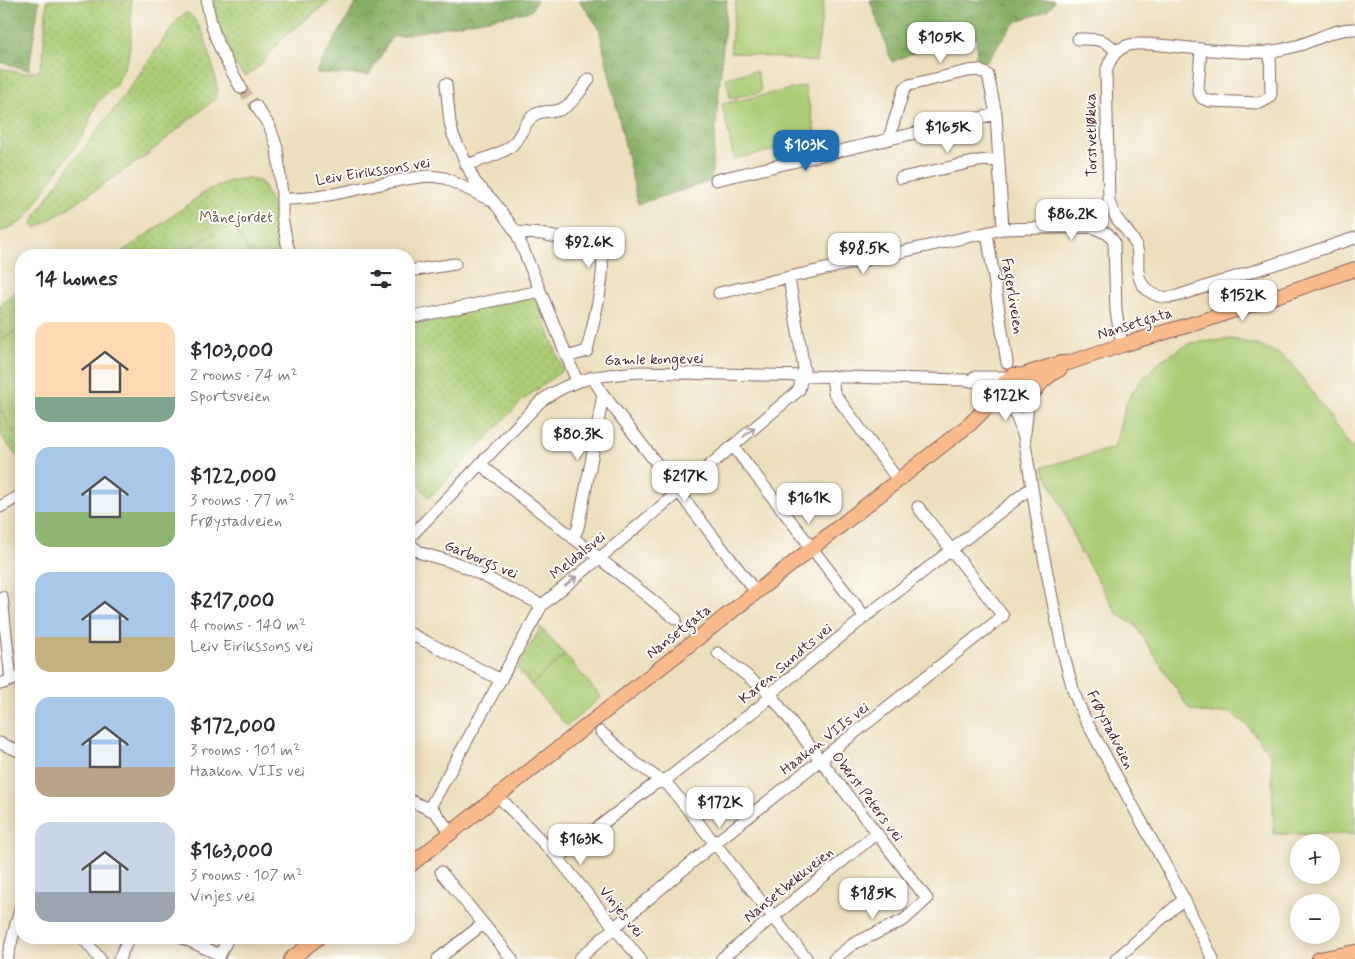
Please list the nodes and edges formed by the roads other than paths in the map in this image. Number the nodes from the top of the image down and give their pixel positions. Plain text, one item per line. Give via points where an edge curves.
1 (207, 0) edge
2 (1355, 30) edge
3 (1078, 39) dead end
4 (1201, 49) junction
5 (1270, 51) junction
6 (1117, 52) junction
7 (589, 79) dead end
8 (446, 84) dead end
9 (241, 88) tunnel mouth
10 (256, 106) tunnel mouth
11 (996, 114) junction
12 (889, 138) junction
13 (999, 160) junction
14 (466, 165) junction
15 (901, 178) dead end
16 (716, 180) dead end
17 (282, 199) junction
18 (494, 202) junction
19 (1003, 230) junction
20 (516, 232) junction
21 (987, 233) junction
22 (1355, 238) edge
23 (289, 249) edge
24 (455, 264) dead end
25 (1355, 269) edge
26 (415, 271) edge
27 (789, 278) junction
28 (540, 291) junction
29 (719, 293) dead end
30 (415, 317) edge
31 (1122, 345) junction
32 (568, 357) junction
33 (1007, 363) dead end
34 (1068, 363) junction
35 (803, 375) junction
36 (832, 376) junction
37 (1014, 376) junction
38 (592, 377) junction
39 (965, 380) junction
40 (577, 381) junction
41 (1002, 392) junction
42 (603, 394) junction
43 (1030, 396) junction
44 (1012, 404) junction
45 (970, 424) junction
46 (1024, 437) junction
47 (733, 446) junction
48 (480, 464) junction
49 (898, 480) junction
50 (1032, 487) junction
51 (678, 491) junction
52 (15, 498) edge
53 (0, 507) edge
54 (918, 507) dead end
55 (415, 532) edge
56 (573, 538) junction
57 (415, 548) edge
58 (811, 549) junction
59 (952, 550) junction
60 (599, 558) junction
61 (756, 592) junction
62 (2, 597) dead end
63 (539, 610) junction
64 (865, 617) junction
65 (676, 619) dead end
66 (415, 635) edge
67 (718, 653) dead end
68 (11, 680) edge
69 (501, 680) junction
70 (770, 694) junction
71 (601, 732) dead end
72 (0, 743) edge
73 (15, 749) edge
74 (821, 761) junction
75 (662, 780) junction
76 (498, 796) junction
77 (415, 803) edge
78 (429, 809) junction
79 (451, 832) junction
80 (876, 834) junction
81 (715, 844) junction
82 (558, 858) junction
83 (415, 861) edge
84 (441, 872) dead end
85 (1184, 899) junction
86 (773, 918) junction
87 (484, 924) junction
88 (15, 927) edge
89 (615, 927) junction
90 (87, 944) edge
91 (126, 944) edge
92 (194, 944) edge
93 (225, 944) edge
94 (310, 944) edge
95 (1355, 952) edge
96 (219, 957) edge
97 (1339, 957) edge
98 (6, 959) edge
99 (100, 959) edge
100 (119, 959) edge
101 (291, 959) edge
102 (438, 959) edge
103 (512, 959) edge
104 (579, 959) edge
105 (640, 959) edge
106 (721, 959) edge
107 (807, 959) edge
108 (834, 959) edge
109 (1116, 959) edge
110 (1213, 959) edge
111 (1319, 959) edge

1 - 9 street via 213,33
2 - 5 street via 1339,31 1300,45
3 - 6 street via 1103,40
4 - 5 street
4 - 5 street via 1198,90 1202,98 1260,103 1271,94
4 - 6 street via 1142,44 1129,45
6 - 22 street, Torstvetløkka via 1108,63 1106,73 1109,201 1116,220 1135,243 1140,280 1149,291 1163,297 1177,296
7 - 14 street via 564,109 536,114 509,148
8 - 14 street, Leiv Eirikssons vei via 453,135
10 - 17 street via 270,127 277,148
11 - 12 street
11 - 12 street via 988,74 968,71 904,89
11 - 13 street
12 - 16 street
13 - 15 street via 978,161
13 - 19 street
14 - 18 street, Leiv Eirikssons vei
17 - 18 street, Leiv Eirikssons vei via 320,197 430,176 445,178
17 - 23 street
18 - 20 street, Leiv Eirikssons vei
19 - 21 street
19 - 31 street via 1092,227 1108,234 1114,242 1116,310
20 - 28 street, Leiv Eirikssons vei
20 - 32 street via 542,234 590,245 600,252 603,273 587,351
21 - 27 street
21 - 33 street, Fagerliveien
24 - 26 street
25 - 31 main road, Nansetgata
27 - 29 street
27 - 35 street
28 - 30 street
28 - 32 street, Leiv Eirikssons vei
31 - 34 main road, Nansetgata
32 - 40 street, Leiv Eirikssons vei
34 - 37 main road, Nansetgata
34 - 43 main road, Nansetgata via 1044,380
35 - 36 street, Gamle kongevei
35 - 38 street, Gamle kongevei via 640,372
47 -> 35 street, Meldalsvei via 799,390
36 - 39 street, Gamle kongevei
36 - 49 street via 834,393
37 - 39 street, Gamle kongevei
37 - 41 main road via 1004,383
37 - 43 main road via 1029,381
38 - 40 street, Gamle kongevei
38 - 42 street
39 - 41 street, Gamle kongevei via 984,383
40 - 48 street, Gamle kongevei via 541,401
41 - 44 main road
41 - 45 main road, Nansetgata
42 - 51 street
42 - 56 street via 578,528
43 - 44 main road via 1020,404
43 - 46 street, Frøystadveien
44 - 45 main road, Nansetgata
44 - 46 street, Frøystadveien
45 - 49 main road, Nansetgata
46 - 50 street, Frøystadveien
47 - 51 street, Meldalsvei
47 - 58 street
48 - 55 street, Gamle kongevei
48 - 56 street
49 - 58 main road, Nansetgata
50 - 59 street, Karen Sundts vei
50 - 85 street, Frøystadveien via 1063,652 1074,693
51 - 60 street, Meldalsvei
51 - 61 street
52 - 53 street
54 - 59 street
56 - 60 street
57 - 63 street, Garborgs vei via 459,564
58 - 61 main road, Nansetgata
58 - 64 street
59 - 64 street, Karen Sundts vei
59 - 74 street, Haakon VIIs vei via 1003,616
63 -> 60 street, Meldalsvei
60 - 65 street
61 - 76 main road, Nansetgata
62 - 68 street
63 - 69 street, Meldalsvei
64 - 70 street, Karen Sundts vei
66 - 69 street
67 - 70 street, Oberst Peters vei
69 - 78 street, Meldalsvei
70 - 74 street, Oberst Peters vei
70 - 75 street, Karen Sundts vei via 714,743
71 - 75 street via 636,763
72 - 73 street
74 - 80 street, Oberst Peters vei
74 - 81 street, Haakon VIIs vei
75 - 81 street
75 - 82 street, Karen Sundts vei
76 - 79 main road, Nansetgata
76 - 82 street, Vinjes vei
77 - 78 street
78 - 79 street
79 - 83 main road, Nansetgata
80 - 86 street, Nansetbekkveien
80 - 108 street, Oberst Peters vei via 927,899 904,920 853,944
81 - 86 street
81 - 89 street, Haakon VIIs vei
82 - 89 street, Vinjes vei
84 - 87 street
85 - 109 street
85 - 110 street, Frøystadveien
86 - 106 street, Nansetbekkveien
86 - 107 street
87 - 102 street
87 - 103 street
88 - 98 street
89 - 104 street, Haakon VIIs vei
89 - 105 street, Vinjes vei
90 - 99 street
91 - 100 street
92 - 96 street
93 - 96 street
94 - 101 main road
95 - 97 main road
97 - 111 main road

